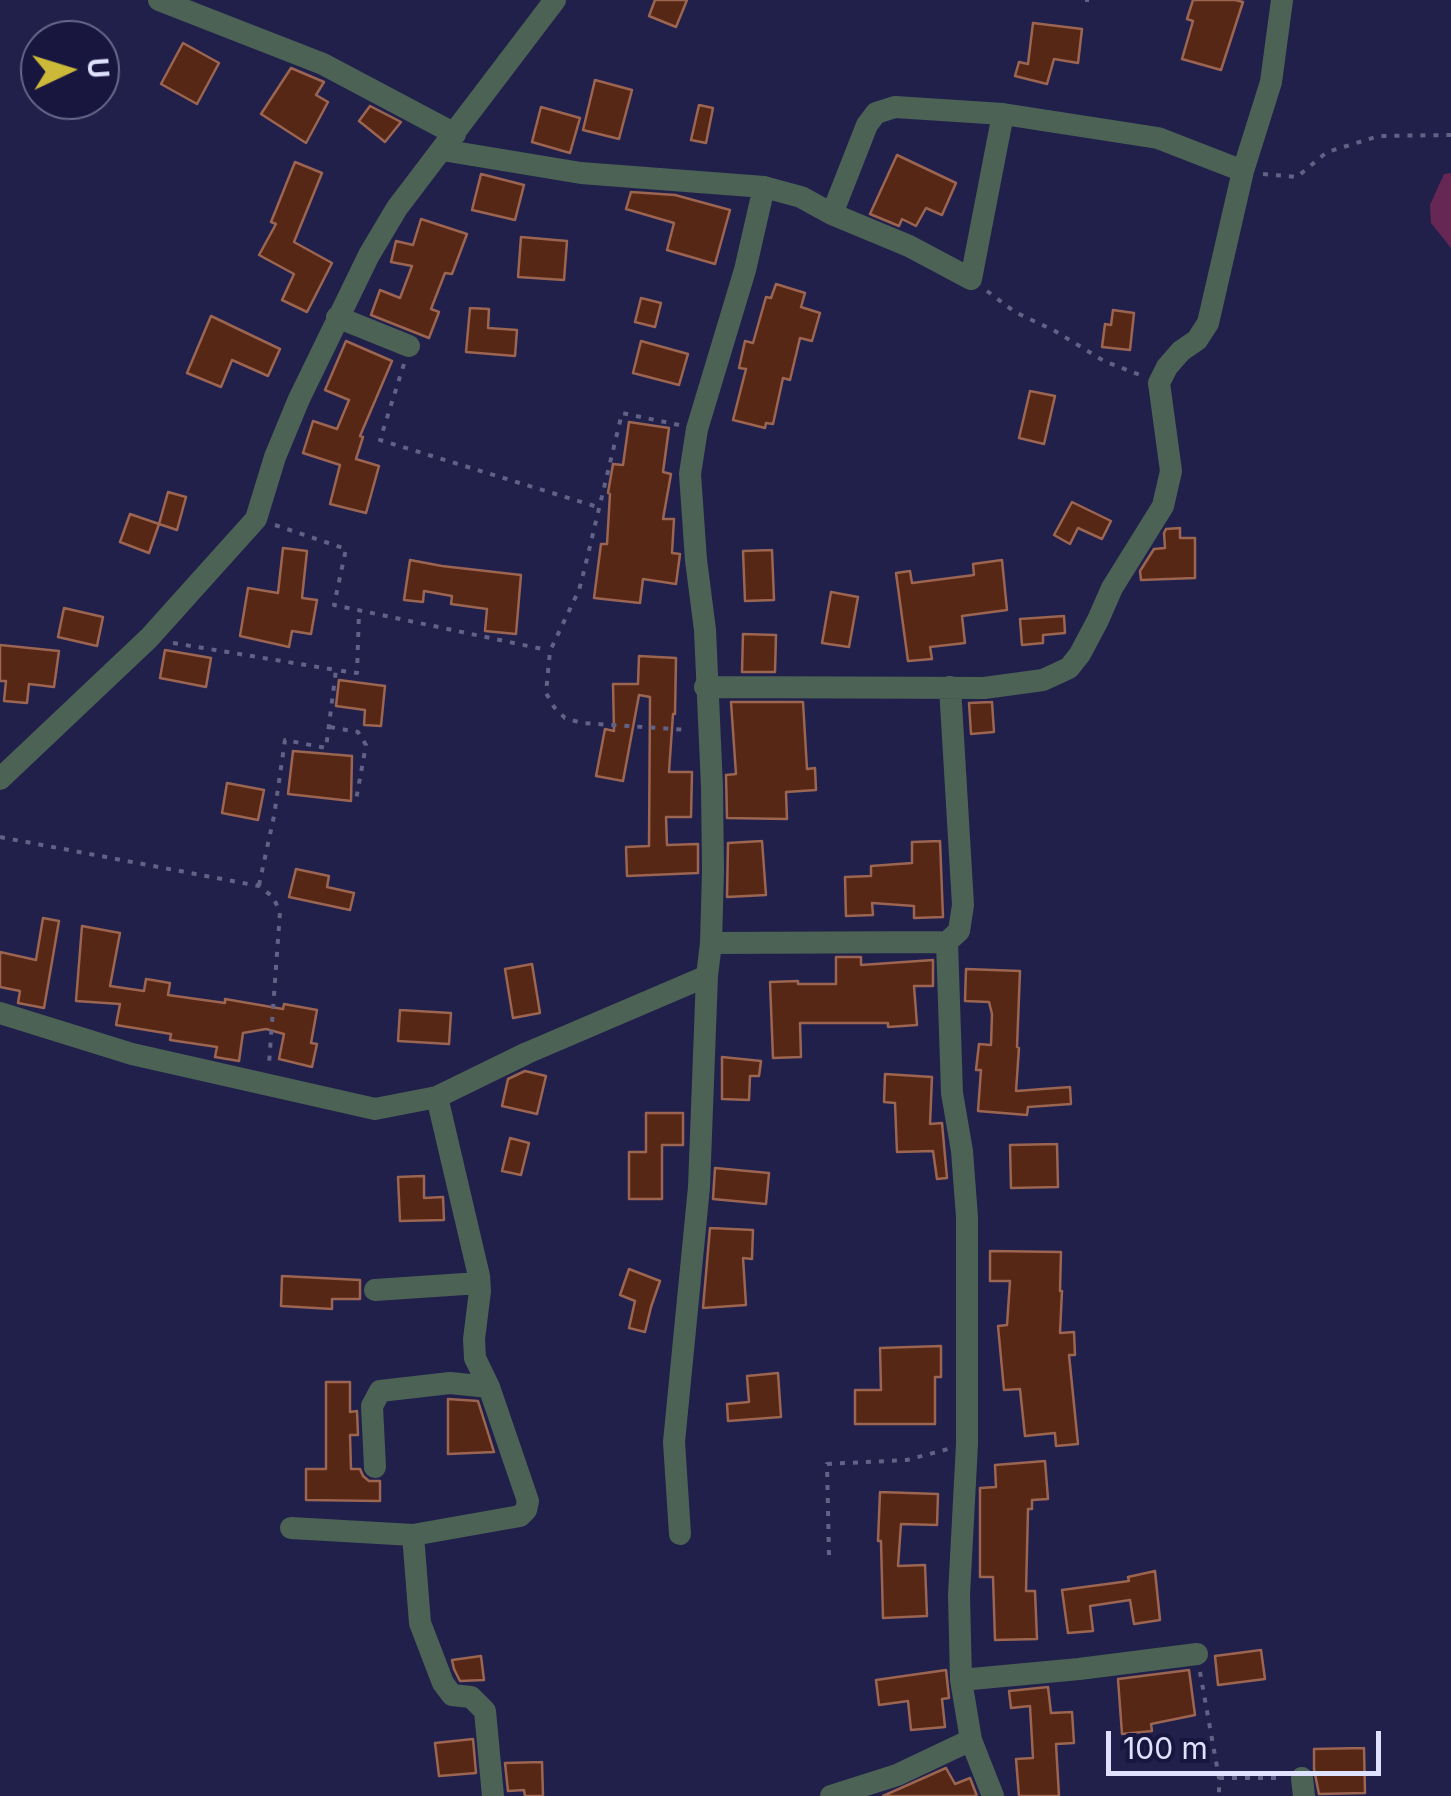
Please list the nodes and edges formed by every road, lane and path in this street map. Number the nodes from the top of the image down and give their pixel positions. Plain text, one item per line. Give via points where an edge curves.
1 (159, 0) edge
2 (555, 0) edge
3 (1282, 0) edge
4 (1003, 114) junction
5 (1451, 135) edge
6 (448, 142) junction
7 (1243, 172) junction
8 (764, 187) junction
9 (832, 214) junction
10 (972, 279) junction
11 (338, 317) junction
12 (409, 346) joint
13 (1159, 383) junction
14 (697, 429) junction
15 (600, 508) junction
16 (256, 519) junction
17 (359, 612) junction
18 (149, 638) junction
19 (550, 651) junction
20 (336, 670) junction
21 (706, 687) junction
22 (950, 687) junction
23 (330, 727) junction
24 (708, 731) junction
25 (0, 779) edge
26 (356, 800) dead end
27 (0, 837) edge
28 (259, 886) junction
29 (947, 942) junction
30 (710, 943) junction
31 (707, 976) junction
32 (0, 1013) edge
33 (268, 1085) junction
34 (437, 1098) junction
35 (479, 1283) junction
36 (376, 1290) dead end
37 (490, 1387) junction
38 (967, 1444) junction
39 (375, 1467) dead end
40 (291, 1528) dead end
41 (413, 1534) junction
42 (680, 1534) dead end
43 (829, 1555) dead end
44 (1197, 1654) joint
45 (961, 1680) junction
46 (972, 1740) junction
47 (1219, 1778) junction
48 (1303, 1787) edge
49 (494, 1796) edge
50 (831, 1796) edge
51 (993, 1796) edge
52 (1219, 1796) edge

1 - 6 street via 323,64
2 - 6 street
3 - 7 street via 1271,82
4 - 7 street via 1158,138
4 - 9 street via 894,108 876,113
4 - 10 street
5 - 7 path via 1379,136 1326,152 1297,178
6 - 8 street via 598,174
6 - 11 street via 397,208
7 - 13 street via 1208,323
8 - 9 street
8 - 14 street
9 - 10 street
10 - 13 path via 1015,312
11 - 12 street
11 - 16 street via 275,457
12 - 15 path via 380,440
13 - 22 street via 1171,471 1163,506 1080,654 1069,668 1043,680
14 - 15 path via 622,414
14 - 21 street via 690,474
15 - 19 path via 579,590
16 - 17 path via 346,550 334,605
16 - 18 street
17 - 19 path
17 - 20 path via 356,673
18 - 20 path
18 - 25 street
19 - 24 path via 546,692 565,718
20 - 23 path
21 - 22 street
21 - 24 street
22 - 29 street via 962,905 960,931
23 - 26 path via 358,732 366,746
23 - 28 path via 326,748 285,740
24 - 30 street
27 - 28 path
28 - 33 path via 280,912
29 - 30 street
29 - 38 street via 952,1093 967,1217
30 - 31 street
31 - 34 street
31 - 42 street via 699,1187 674,1442
32 - 33 street via 132,1054
33 - 34 street via 375,1109
34 - 35 street
35 - 36 street
35 - 37 street via 474,1358
37 - 39 street via 450,1383 380,1391 372,1406
37 - 41 street via 526,1510
38 - 43 path via 907,1460 826,1464
38 - 45 street
40 - 41 street
41 - 49 street via 420,1623 443,1684 485,1711
44 - 45 street
44 - 47 path
45 - 46 street
46 - 50 street
46 - 51 street
47 - 48 path
47 - 52 path

